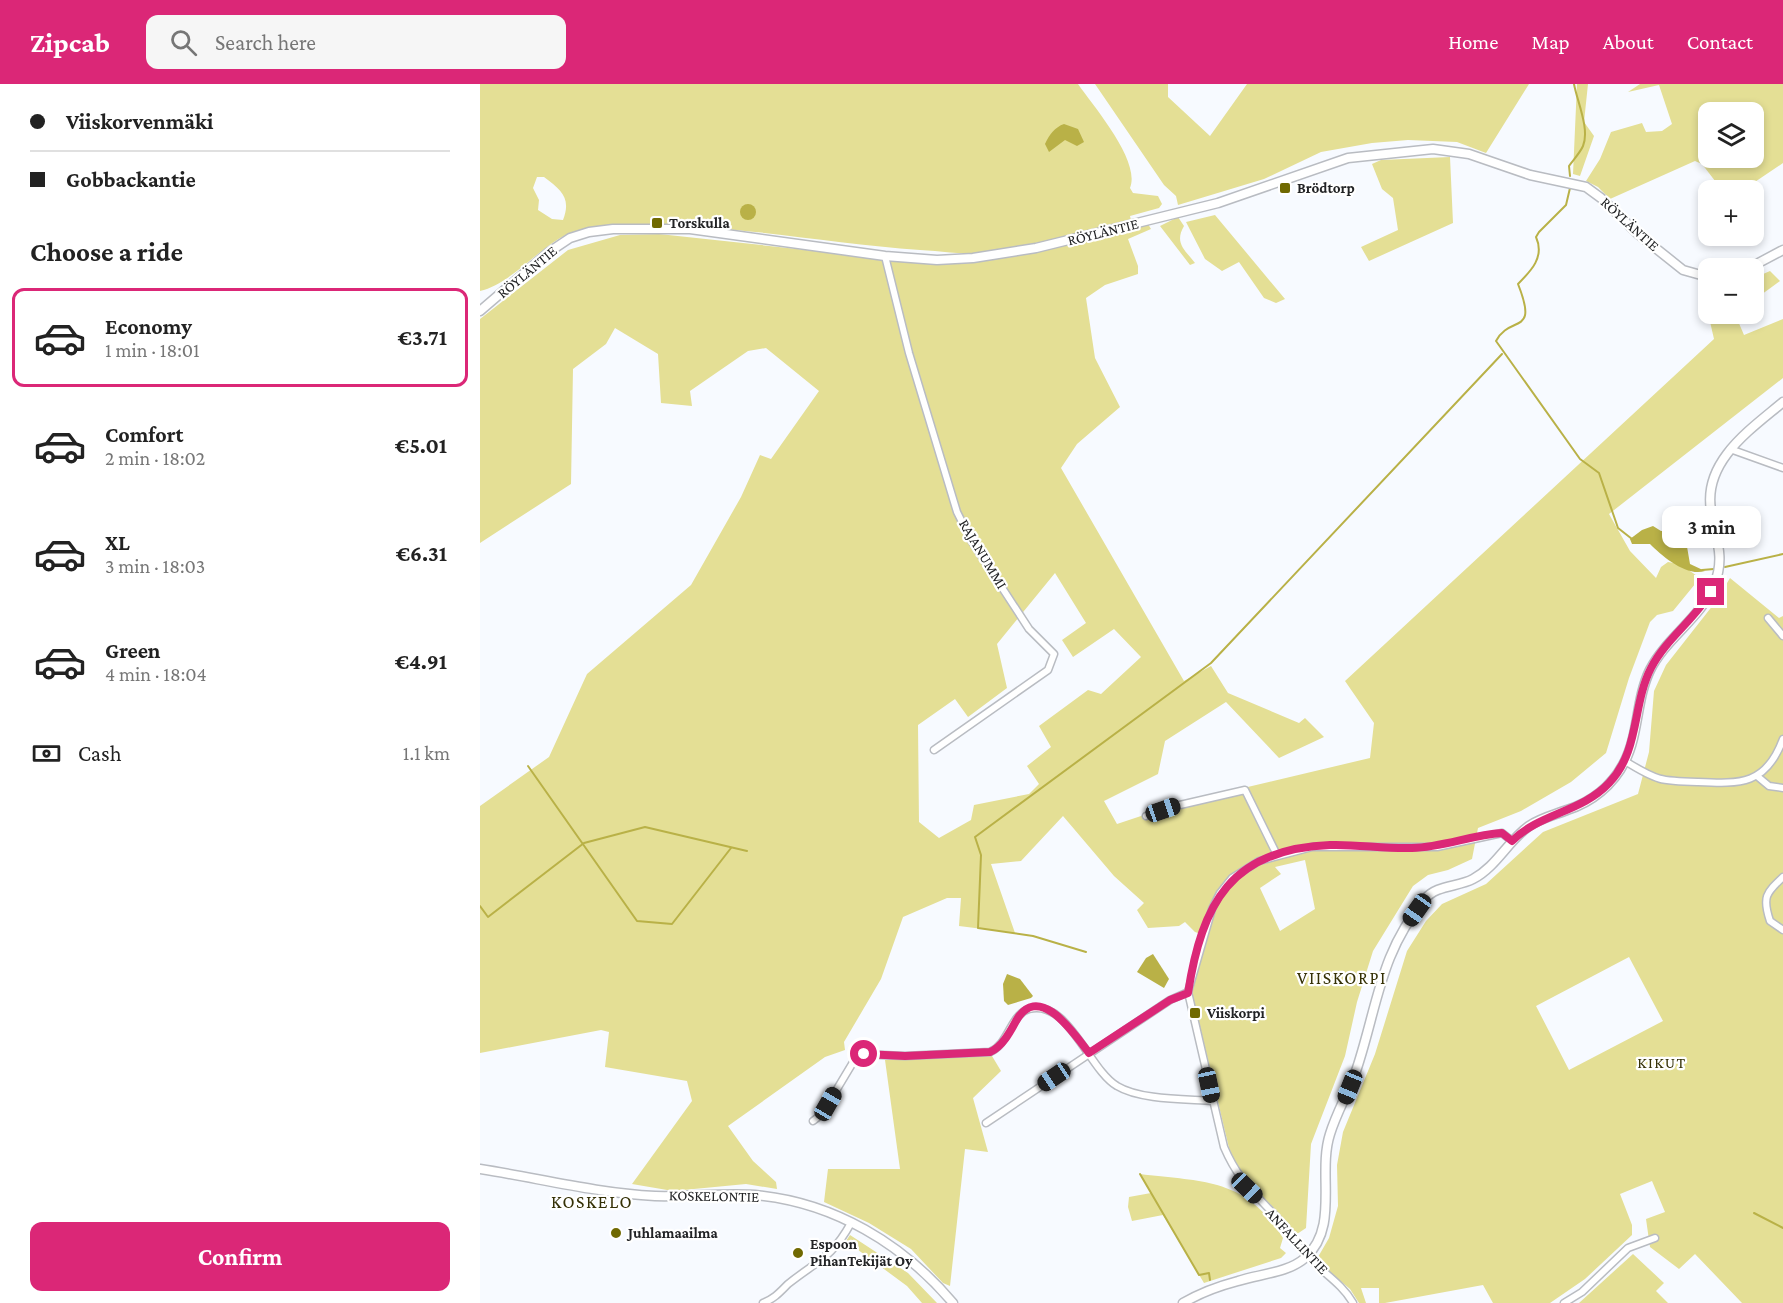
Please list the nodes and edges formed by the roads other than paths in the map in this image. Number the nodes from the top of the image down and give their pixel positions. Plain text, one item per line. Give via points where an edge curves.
1 (1783, 250) edge
2 (885, 256) junction
3 (1764, 260) edge
4 (1698, 274) edge
5 (480, 310) edge
6 (1783, 402) edge
7 (1730, 448) junction
8 (1783, 468) edge
9 (1768, 618) dead end
10 (1783, 636) edge
11 (1783, 739) edge
12 (934, 750) dead end
13 (1624, 761) junction
14 (1757, 776) junction
15 (1783, 788) edge
16 (1146, 816) dead end
17 (1512, 841) junction
18 (1277, 855) junction
19 (1783, 877) edge
20 (1783, 930) edge
21 (1188, 993) junction
22 (1089, 1053) junction
23 (1212, 1101) junction
24 (813, 1121) dead end
25 (986, 1123) dead end
26 (480, 1169) edge
27 (851, 1223) junction
28 (1655, 1238) dead end
29 (1307, 1256) junction
30 (763, 1303) edge
31 (953, 1303) edge
32 (1183, 1303) edge
33 (1353, 1303) edge
34 (1564, 1303) edge

1 - 3 street
2 - 4 street, RÖYLÄNTIE via 937,260 1025,250 1218,203 1348,158 1433,149 1469,154 1530,175 1586,187 1683,270
2 - 5 street, RÖYLÄNTIE via 690,229 601,230 570,238
2 - 12 street, RAJANUMMI via 909,353 957,512 1029,629 1054,654 1048,670
6 - 7 street
7 - 8 street
7 - 13 street via 1711,491 1711,511 1720,547 1714,585 1702,606 1660,652 1650,670
9 - 10 street
11 - 14 street via 1772,762
13 - 14 street via 1670,783 1734,783
13 - 17 street via 1597,795 1539,820
14 - 15 street via 1769,786
16 - 18 street via 1245,790
17 - 18 street, ANFALLINTIE via 1502,833 1437,847 1330,845
17 - 29 street via 1475,878 1428,894 1392,948 1356,1071 1330,1133 1324,1175 1326,1217 1322,1233
18 - 21 street, ANFALLINTIE via 1232,878 1220,893
19 - 20 street via 1767,891 1766,900 1770,921
21 - 22 street via 1170,1000
21 - 23 street, ANFALLINTIE
22 - 23 street via 1110,1081 1125,1090
22 - 24 street via 1058,1015 1045,1008 1026,1010 990,1052 858,1054 822,1114
22 - 25 street
23 - 29 street, ANFALLINTIE via 1224,1147 1240,1179
26 - 27 street, KOSKELONTIE via 632,1194 757,1196 807,1206
27 - 30 street via 831,1254 786,1286 778,1297
27 - 31 street, KOSKELONTIE via 904,1254
28 - 34 street via 1628,1248 1582,1292
29 - 32 street via 1295,1265 1227,1284
29 - 33 street, ANFALLINTIE

